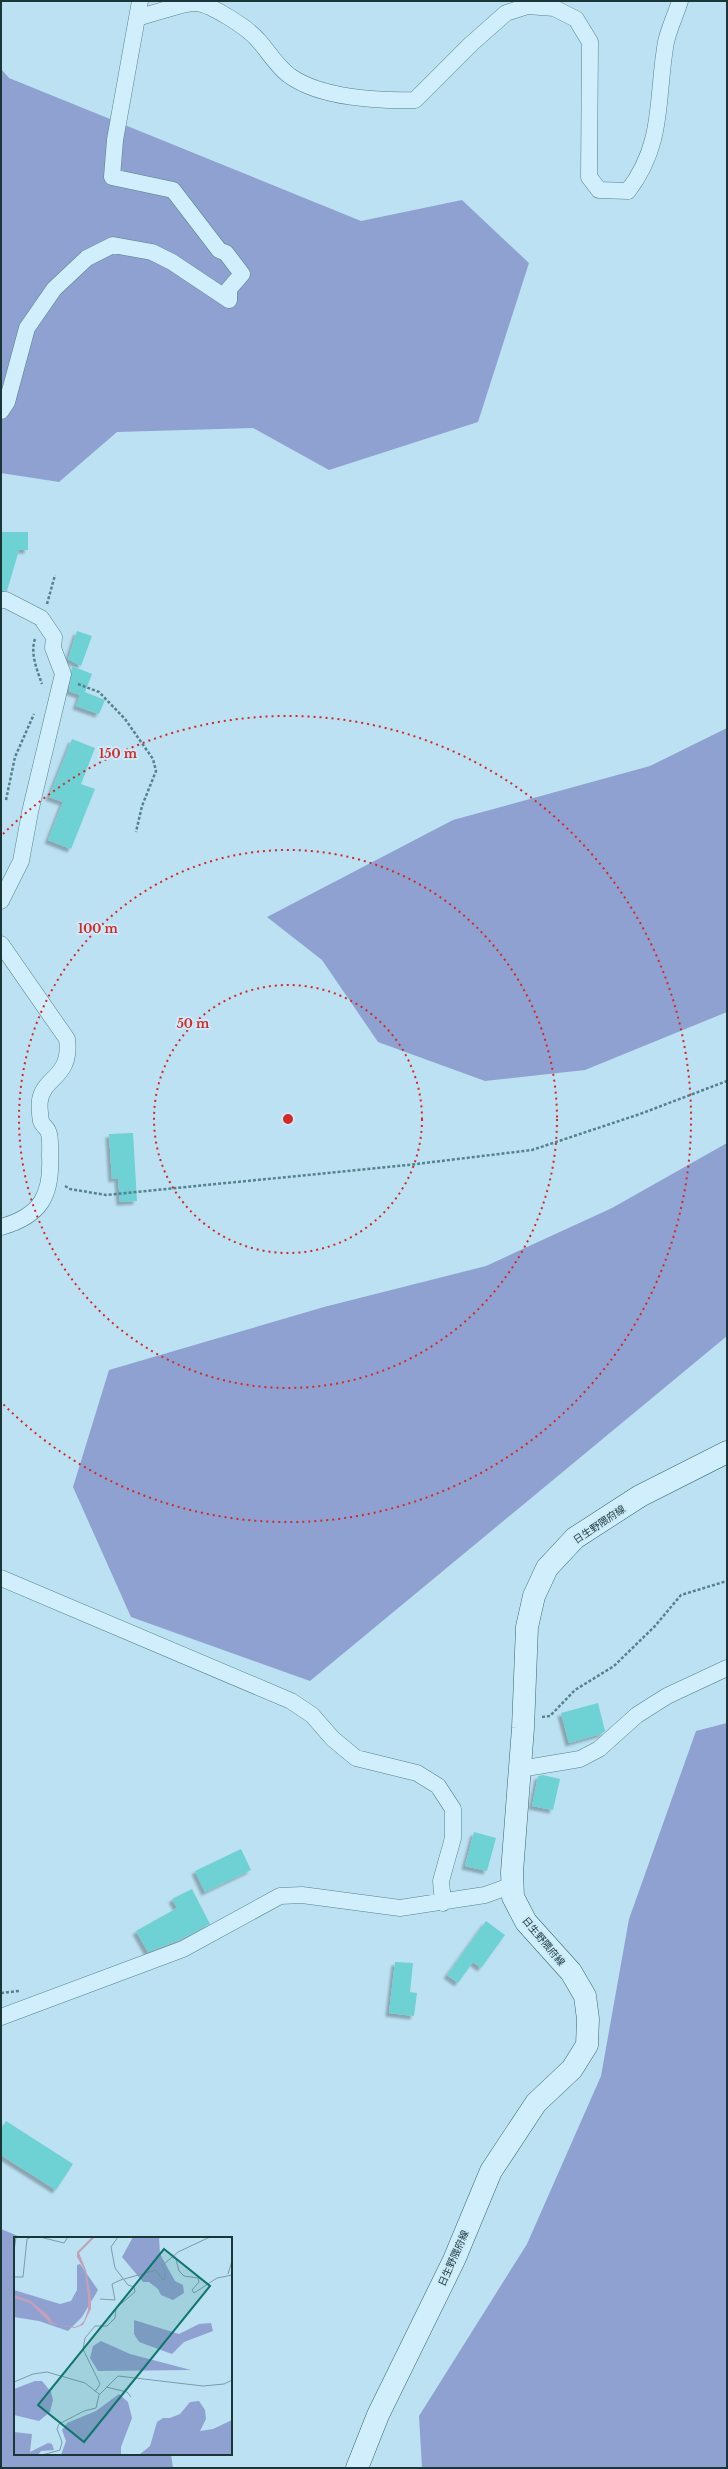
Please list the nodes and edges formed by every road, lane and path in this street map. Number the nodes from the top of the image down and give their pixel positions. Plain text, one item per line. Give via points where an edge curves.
1 (140, 1) edge
2 (680, 1) edge
3 (137, 18) junction
4 (1, 411) edge
5 (55, 576) dead end
6 (1, 600) edge
7 (41, 618) junction
8 (62, 678) junction
9 (41, 691) dead end
10 (35, 710) dead end
11 (6, 800) dead end
12 (136, 832) dead end
13 (1, 901) edge
14 (1, 944) edge
15 (727, 1081) edge
16 (51, 1176) junction
17 (1, 1227) edge
18 (727, 1452) edge
19 (1, 1578) edge
20 (727, 1581) edge
21 (727, 1668) edge
22 (524, 1718) junction
23 (520, 1769) junction
24 (513, 1886) junction
25 (443, 1903) junction
26 (1, 2017) edge
27 (357, 2468) edge

1 - 3 street
2 - 3 street via 666,41 655,139 642,173 628,191 600,190 589,177 590,42 576,19 554,8 528,6 506,13 415,100 398,101 361,98 314,88 290,76 236,20 196,3
3 - 4 street via 114,140 112,177 173,190 219,250 226,253 242,274 229,289 229,300 172,262 152,252 113,245 87,258 54,289 27,328 7,402
5 - 7 path
6 - 7 street via 6,600
7 - 8 street via 54,638 52,648 63,674
7 - 9 path via 33,645 43,685
8 - 12 path via 99,692 125,719 153,759 156,771 142,806
8 - 13 street via 21,861
10 - 11 path via 15,757
14 - 16 street via 67,1039 69,1054 60,1074 46,1088 40,1100 41,1122 49,1132
15 - 16 path via 640,1114 532,1150 106,1195 70,1189
16 - 17 street via 43,1201 32,1214 16,1223
18 - 22 main road, 日生野隈府線 via 640,1496 575,1538 547,1568 534,1596 527,1627
19 - 25 street via 292,1701 312,1715 333,1739 356,1758 417,1773 438,1786 453,1809 453,1838 441,1880
20 - 22 path via 681,1595 655,1626 614,1666 575,1690 550,1716
21 - 23 street via 667,1696 637,1716 599,1749 586,1756 556,1764
22 - 23 main road, 日生野隈府線
23 - 24 main road, 日生野隈府線
24 - 25 street
24 - 27 main road, 日生野隈府線 via 514,1897 526,1922 570,1972 585,1996 588,2019 587,2045 572,2069 536,2103 491,2170 454,2260 378,2415
25 - 26 street via 400,1908 302,1895 280,1896 183,1949

